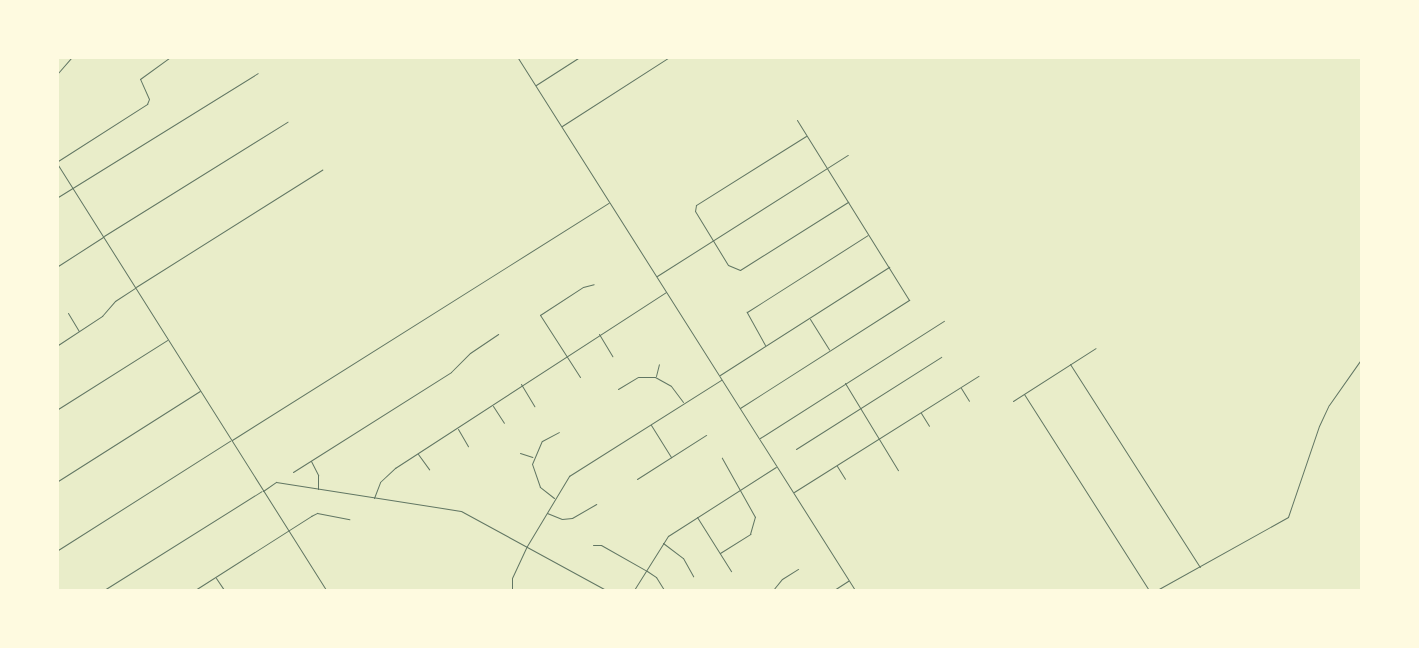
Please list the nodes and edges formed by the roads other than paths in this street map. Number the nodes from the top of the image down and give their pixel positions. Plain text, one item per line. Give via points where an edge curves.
1 (71, 58) edge
2 (169, 58) edge
3 (518, 58) edge
4 (578, 58) edge
5 (668, 58) edge
6 (258, 73) dead end
7 (58, 74) edge
8 (535, 85) junction
9 (797, 120) dead end
10 (287, 122) dead end
11 (561, 126) junction
12 (806, 135) junction
13 (848, 155) dead end
14 (58, 161) edge
15 (58, 165) edge
16 (827, 168) junction
17 (322, 170) dead end
18 (73, 189) junction
19 (58, 197) edge
20 (610, 202) junction
21 (848, 202) junction
22 (869, 234) junction
23 (103, 237) junction
24 (713, 241) junction
25 (58, 266) edge
26 (890, 267) junction
27 (657, 277) junction
28 (594, 284) dead end
29 (135, 288) junction
30 (666, 292) junction
31 (68, 313) dead end
32 (809, 318) junction
33 (944, 321) dead end
34 (79, 331) junction
35 (498, 334) dead end
36 (599, 334) junction
37 (167, 340) junction
38 (58, 345) edge
39 (766, 346) junction
40 (1096, 348) dead end
41 (830, 350) junction
42 (566, 356) junction
43 (612, 356) dead end
44 (941, 357) dead end
45 (1362, 358) edge
46 (659, 364) dead end
47 (1070, 364) junction
48 (719, 375) junction
49 (978, 376) dead end
50 (580, 377) dead end
51 (655, 377) junction
52 (722, 380) junction
53 (845, 383) junction
54 (521, 384) junction
55 (961, 387) junction
56 (618, 389) dead end
57 (200, 391) junction
58 (1024, 394) junction
59 (969, 401) dead end
60 (1012, 401) dead end
61 (683, 403) junction
62 (493, 406) junction
63 (534, 406) dead end
64 (740, 408) junction
65 (859, 408) junction
66 (58, 410) edge
67 (920, 412) junction
68 (504, 423) dead end
69 (650, 424) junction
70 (928, 426) dead end
71 (458, 428) junction
72 (559, 432) dead end
73 (706, 434) dead end
74 (759, 439) junction
75 (879, 439) junction
76 (231, 441) junction
77 (468, 446) dead end
78 (796, 449) dead end
79 (418, 453) junction
80 (520, 453) dead end
81 (533, 457) junction
82 (670, 457) junction
83 (722, 458) dead end
84 (311, 460) junction
85 (776, 466) junction
86 (837, 466) junction
87 (429, 470) dead end
88 (898, 470) dead end
89 (293, 472) dead end
90 (637, 479) dead end
91 (845, 479) dead end
92 (58, 481) edge
93 (318, 489) junction
94 (741, 489) junction
95 (263, 491) junction
96 (793, 493) junction
97 (555, 498) junction
98 (374, 499) junction
99 (596, 504) dead end
100 (547, 512) junction
101 (696, 517) junction
102 (349, 519) dead end
103 (288, 531) junction
104 (662, 542) junction
105 (593, 545) dead end
106 (527, 546) junction
107 (58, 550) edge
108 (720, 554) junction
109 (1200, 568) junction
110 (798, 569) dead end
111 (647, 571) junction
112 (731, 571) dead end
113 (692, 576) dead end
114 (216, 577) junction
115 (849, 581) junction
116 (104, 590) edge
117 (195, 590) edge
118 (224, 590) edge
119 (322, 590) edge
120 (325, 590) edge
121 (512, 590) edge
122 (606, 590) edge
123 (634, 590) edge
124 (664, 590) edge
125 (773, 590) edge
126 (834, 590) edge
127 (855, 590) edge
128 (1149, 590) edge
129 (1157, 590) edge

1 - 7 street
2 - 14 street via 140,79 149,99 147,104
3 - 8 street
4 - 8 street
5 - 11 street
6 - 18 street
8 - 11 street
9 - 12 street
10 - 23 lane
11 - 20 street
12 - 16 street
12 - 24 street via 696,205 695,211
13 - 16 street
15 - 18 street
16 - 21 street
16 - 24 street
17 - 29 lane
18 - 19 street
18 - 23 street
20 - 27 street
20 - 76 street
21 - 22 street
21 - 24 street via 740,270 728,265
22 - 26 street
22 - 39 street via 747,312
23 - 25 street
23 - 29 street
24 - 27 street
26 - 32 street
26 - 41 street via 909,300
27 - 30 street
28 - 42 street via 583,287 540,315
29 - 34 street
29 - 37 street
30 - 36 street
30 - 48 street
31 - 34 street
32 - 39 street
32 - 41 street
33 - 53 street
34 - 38 street
35 - 84 street via 470,353 451,372
36 - 42 street
36 - 43 street
37 - 57 street
37 - 66 street
39 - 48 street
40 - 47 street
41 - 64 street
42 - 50 street
42 - 54 street
44 - 65 street
45 - 109 street via 1329,405 1319,426 1288,517
46 - 51 street
47 - 58 street
47 - 109 street
48 - 52 street
49 - 55 street
51 - 56 street via 638,377
51 - 61 street via 671,386
52 - 61 street
52 - 64 street
53 - 65 street
53 - 74 street
54 - 62 street
54 - 63 street
55 - 59 street
55 - 67 street
57 - 76 street
57 - 92 street
58 - 60 street
58 - 128 street
61 - 69 street
62 - 68 street
62 - 71 street
64 - 74 street
65 - 75 street
65 - 78 street
67 - 70 street
67 - 75 street
69 - 82 street
69 - 97 street via 575,472
71 - 77 street
71 - 79 street
72 - 81 street via 542,440
73 - 82 street
74 - 85 street
75 - 86 street
75 - 88 street
76 - 95 street
76 - 107 street
79 - 87 street
79 - 98 street via 384,477
80 - 81 street
81 - 97 street via 536,479
82 - 90 street
83 - 94 street
84 - 89 street
84 - 93 street via 318,475
85 - 94 street
85 - 96 street
86 - 91 street
86 - 96 street
93 - 95 street via 276,482
93 - 98 street
94 - 101 street
94 - 108 street via 753,509 754,526 746,537
95 - 103 street
95 - 116 street
96 - 115 street
97 - 100 street
98 - 106 street via 471,514
99 - 100 street via 572,518 562,519
100 - 106 street
101 - 104 street
101 - 108 street
102 - 103 street via 317,513
103 - 114 street
103 - 120 street
104 - 111 street
104 - 113 street via 682,558
105 - 111 street via 601,545
106 - 121 street via 512,578
106 - 122 street
108 - 112 street
109 - 129 street
110 - 125 street via 782,579
111 - 123 street
111 - 124 street via 656,577
114 - 117 street
114 - 118 street
115 - 126 street
115 - 127 street
119 - 120 street

